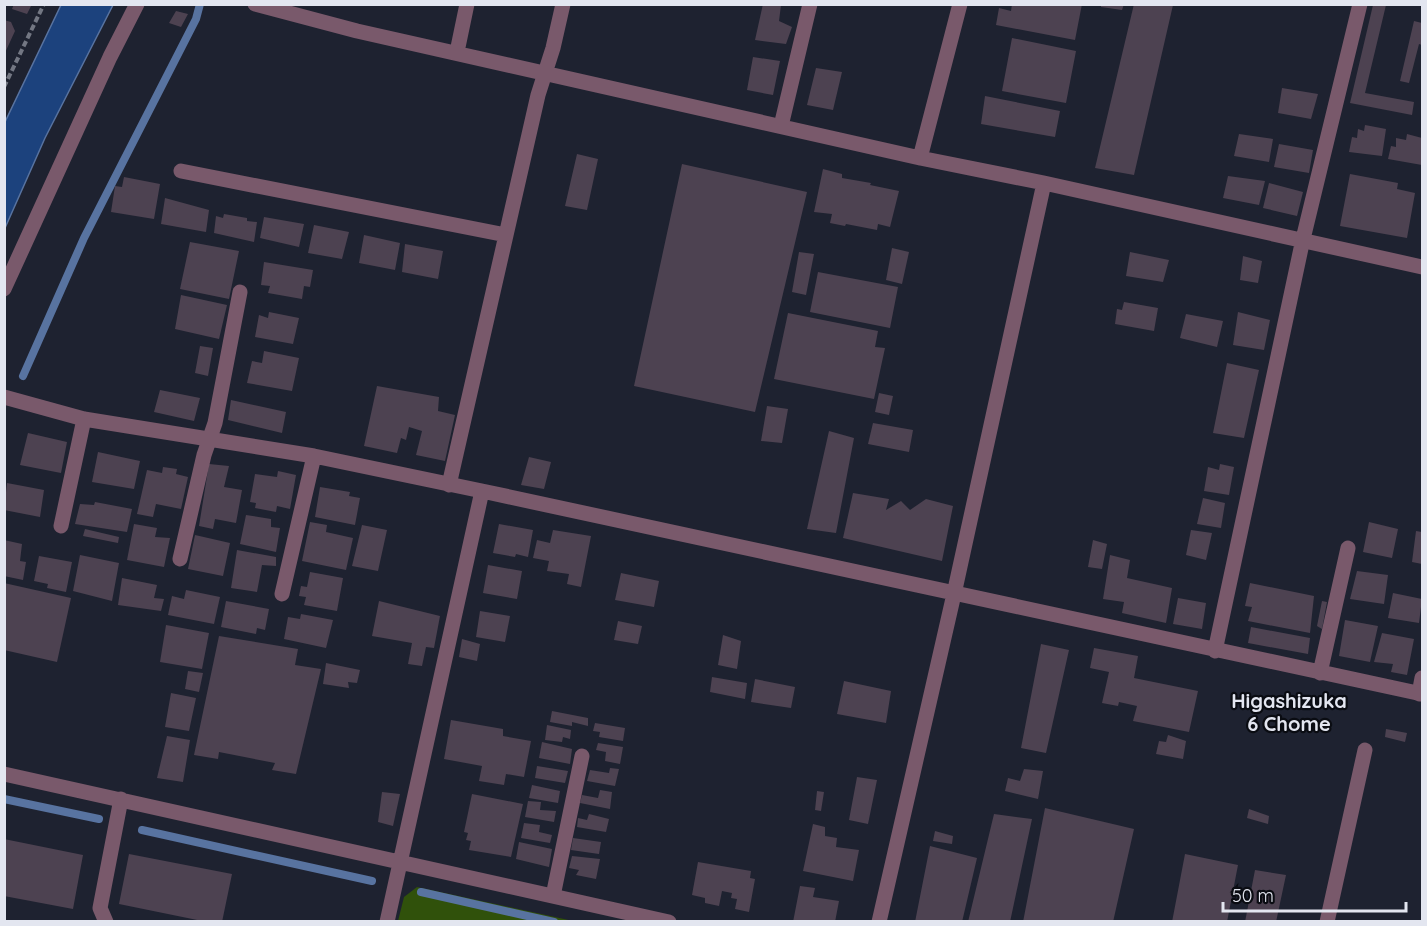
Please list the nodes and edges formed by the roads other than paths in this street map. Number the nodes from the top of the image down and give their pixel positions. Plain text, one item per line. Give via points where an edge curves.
1 (137, 4) edge
2 (255, 4) edge
3 (467, 4) edge
4 (563, 4) edge
5 (810, 4) edge
6 (960, 4) edge
7 (1360, 4) edge
8 (457, 52) junction
9 (545, 72) junction
10 (781, 126) junction
11 (920, 158) junction
12 (181, 171) dead end
13 (1044, 183) junction
14 (506, 235) junction
15 (1303, 239) junction
16 (1422, 267) edge
17 (4, 289) edge
18 (240, 292) dead end
19 (4, 397) edge
20 (84, 419) junction
21 (209, 438) junction
22 (314, 456) junction
23 (449, 485) junction
24 (482, 491) junction
25 (61, 526) dead end
26 (1348, 548) dead end
27 (180, 560) dead end
28 (282, 594) dead end
29 (954, 594) junction
30 (1215, 651) junction
31 (1320, 673) junction
32 (1421, 689) edge
33 (1365, 750) dead end
34 (582, 756) dead end
35 (4, 774) edge
36 (121, 799) junction
37 (401, 862) junction
38 (553, 896) junction
39 (106, 921) edge
40 (387, 921) edge
41 (669, 921) edge
42 (879, 921) edge
43 (1327, 921) edge

1 - 17 street
2 - 8 street
3 - 8 street
4 - 9 street
5 - 10 street
6 - 11 street
7 - 15 street
8 - 9 street
9 - 10 street
9 - 14 street
10 - 11 street
11 - 13 street
12 - 14 street
13 - 15 street
13 - 29 street
14 - 23 street
15 - 16 street
15 - 30 street
18 - 21 street
19 - 20 street
20 - 21 street
20 - 25 street
21 - 22 street
21 - 27 street
22 - 23 street
22 - 28 street
23 - 24 street
24 - 29 street
24 - 37 street
26 - 31 street
29 - 30 street
29 - 42 street
30 - 31 street
31 - 32 street
33 - 43 street
34 - 38 street
35 - 36 street
36 - 37 street
36 - 39 street via 100,908
37 - 38 street
37 - 40 street
38 - 41 street

